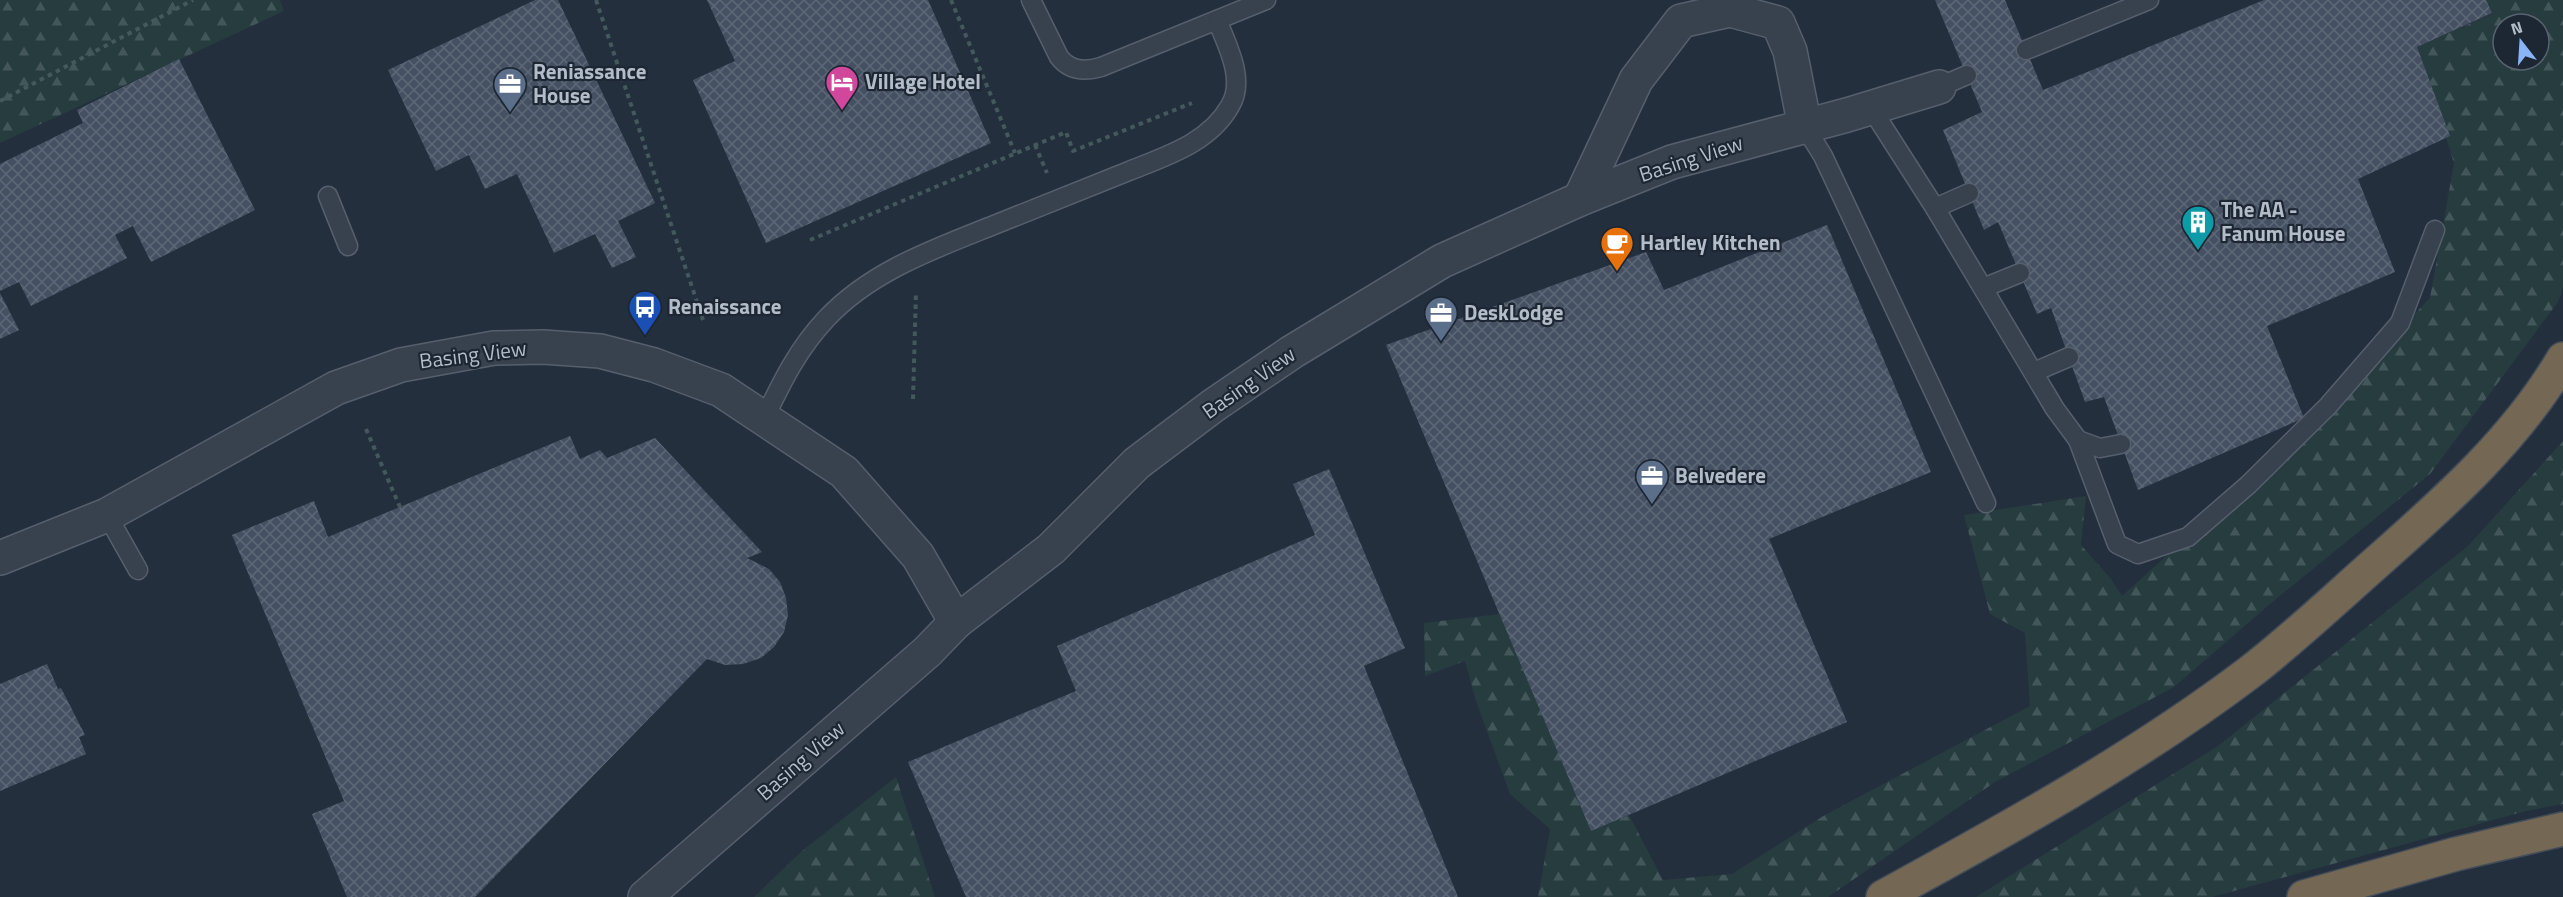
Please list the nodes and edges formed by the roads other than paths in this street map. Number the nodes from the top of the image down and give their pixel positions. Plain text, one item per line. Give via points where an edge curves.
1 (1031, 0) edge
2 (1266, 0) edge
3 (2149, 0) edge
4 (1705, 8) edge
5 (1217, 20) junction
6 (2026, 50) dead end
7 (1953, 81) dead end
8 (1871, 108) junction
9 (1805, 127) junction
10 (1969, 193) dead end
11 (328, 196) dead end
12 (1580, 199) junction
13 (1935, 208) junction
14 (2435, 230) dead end
15 (348, 246) dead end
16 (2020, 273) dead end
17 (1983, 288) junction
18 (2069, 357) dead end
19 (2563, 359) edge
20 (2034, 372) junction
21 (764, 419) junction
22 (2078, 440) junction
23 (2121, 444) dead end
24 (1986, 503) dead end
25 (107, 515) junction
26 (0, 558) edge
27 (138, 570) dead end
28 (956, 622) junction
29 (2563, 829) edge
30 (645, 897) edge
31 (1883, 897) edge
32 (2304, 897) edge

1 - 5 lane via 1064,64 1081,70 1101,67
2 - 5 lane
3 - 6 lane
4 - 9 street via 1730,10 1778,23 1790,51
4 - 12 street via 1680,21 1636,80
5 - 21 lane via 1235,70 1235,87 1232,104 1206,135 1184,148 921,254 871,282 845,300 789,366
7 - 8 street, Basing View
8 - 9 street, Basing View
8 - 13 lane
9 - 12 street, Basing View via 1672,162
9 - 24 lane via 1823,156
10 - 13 lane
11 - 15 lane
12 - 28 street, Basing View via 1442,261 1292,352 1137,463 1051,549
13 - 17 lane
14 - 22 lane via 2400,323 2328,406 2248,485 2188,537 2138,554 2117,544
16 - 17 lane
17 - 20 lane
18 - 20 lane
19 - 31 highway via 2513,433 2454,492 2250,671 2087,782
20 - 22 lane
21 - 25 street, Basing View via 720,390 654,365 600,351 494,348 401,365 336,388
21 - 28 street, Basing View via 844,472 918,556
22 - 23 lane via 2100,448
25 - 26 street, Basing View
25 - 27 lane
28 - 30 street, Basing View via 927,652
29 - 32 highway

